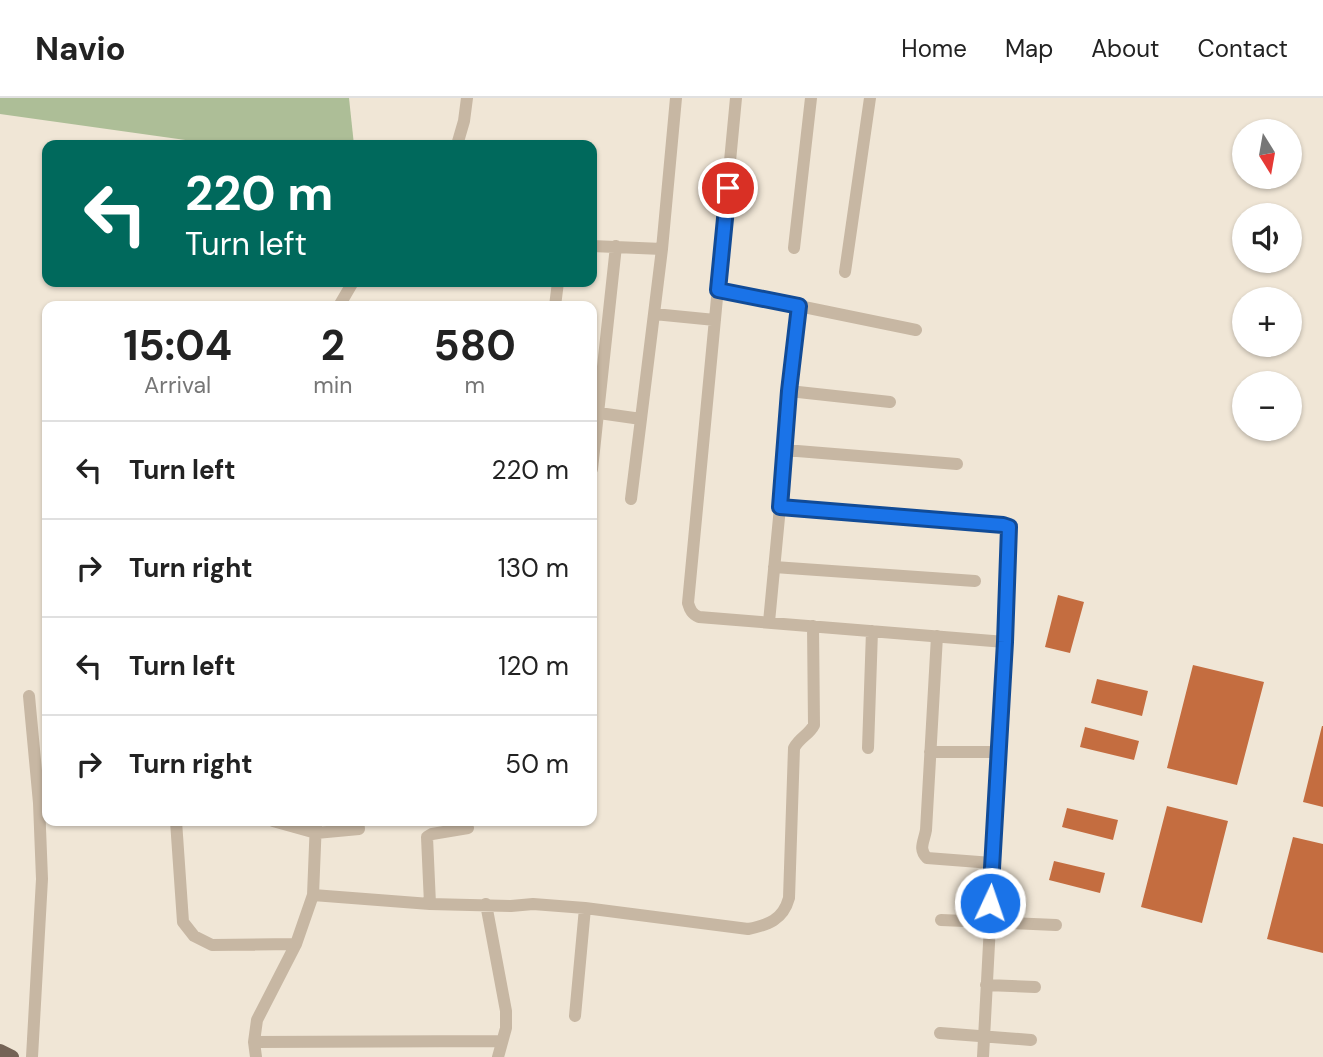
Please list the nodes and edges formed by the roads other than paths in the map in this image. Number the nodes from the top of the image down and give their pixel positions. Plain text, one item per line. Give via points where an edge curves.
1 (467, 98) edge
2 (676, 98) edge
3 (736, 98) edge
4 (811, 98) edge
5 (870, 98) edge
6 (458, 140) edge
7 (597, 246) edge
8 (616, 246) junction
9 (794, 248) dead end
10 (662, 249) junction
11 (845, 272) dead end
12 (718, 290) junction
13 (799, 306) junction
14 (654, 314) junction
15 (715, 320) junction
16 (916, 330) dead end
17 (597, 390) edge
18 (789, 391) junction
19 (890, 402) dead end
20 (597, 413) edge
21 (641, 419) junction
22 (785, 450) junction
23 (957, 464) dead end
24 (631, 499) dead end
25 (780, 507) junction
26 (774, 567) junction
27 (975, 582) dead end
28 (769, 622) junction
29 (813, 626) junction
30 (872, 631) junction
31 (937, 636) junction
32 (1005, 642) junction
33 (29, 696) dead end
34 (868, 748) dead end
35 (930, 752) junction
36 (999, 752) junction
37 (42, 795) edge
38 (43, 826) edge
39 (176, 826) edge
40 (359, 826) edge
41 (316, 827) edge
42 (468, 828) dead end
43 (992, 863) junction
44 (313, 895) junction
45 (430, 904) junction
46 (486, 904) junction
47 (585, 908) junction
48 (941, 920) dead end
49 (989, 923) junction
50 (1056, 925) dead end
51 (296, 944) junction
52 (986, 985) junction
53 (1035, 986) dead end
54 (575, 1016) dead end
55 (940, 1033) dead end
56 (984, 1035) junction
57 (1031, 1040) dead end
58 (502, 1041) junction
59 (254, 1042) junction
60 (0, 1051) edge
61 (12, 1057) edge
62 (32, 1057) edge
63 (256, 1057) edge
64 (498, 1057) edge
65 (983, 1057) edge

1 - 6 street
2 - 10 street
3 - 12 street
4 - 9 street
5 - 11 street
7 - 8 street
8 - 10 street
8 - 17 street
10 - 14 street
12 - 13 street
12 - 15 street
13 - 16 street
13 - 18 street
14 - 15 street
14 - 21 street
15 - 28 street via 688,603 699,617
18 - 19 street
18 - 22 street
20 - 21 street
21 - 24 street
22 - 23 street
22 - 25 street
25 - 26 street
25 - 32 street via 1009,527
26 - 27 street
26 - 28 street
28 - 29 street
29 - 30 street
29 - 47 street via 814,725 794,748 786,908 765,925 748,929
30 - 31 street
30 - 34 street
31 - 32 street
31 - 35 street
32 - 36 street
33 - 37 street
35 - 36 street
35 - 43 street via 922,853 927,858
36 - 43 street
38 - 62 street
39 - 51 street via 183,922 194,936 212,944
40 - 41 street
41 - 44 street
42 - 45 street via 427,837
43 - 49 street
44 - 45 street
44 - 51 street
45 - 46 street
46 - 47 street
46 - 58 street via 506,1011
47 - 54 street
48 - 49 street
49 - 50 street
49 - 52 street
51 - 59 street via 257,1020
52 - 53 street
52 - 56 street
55 - 56 street
56 - 57 street
56 - 65 street
58 - 59 street
58 - 64 street
59 - 63 street
60 - 61 main road

